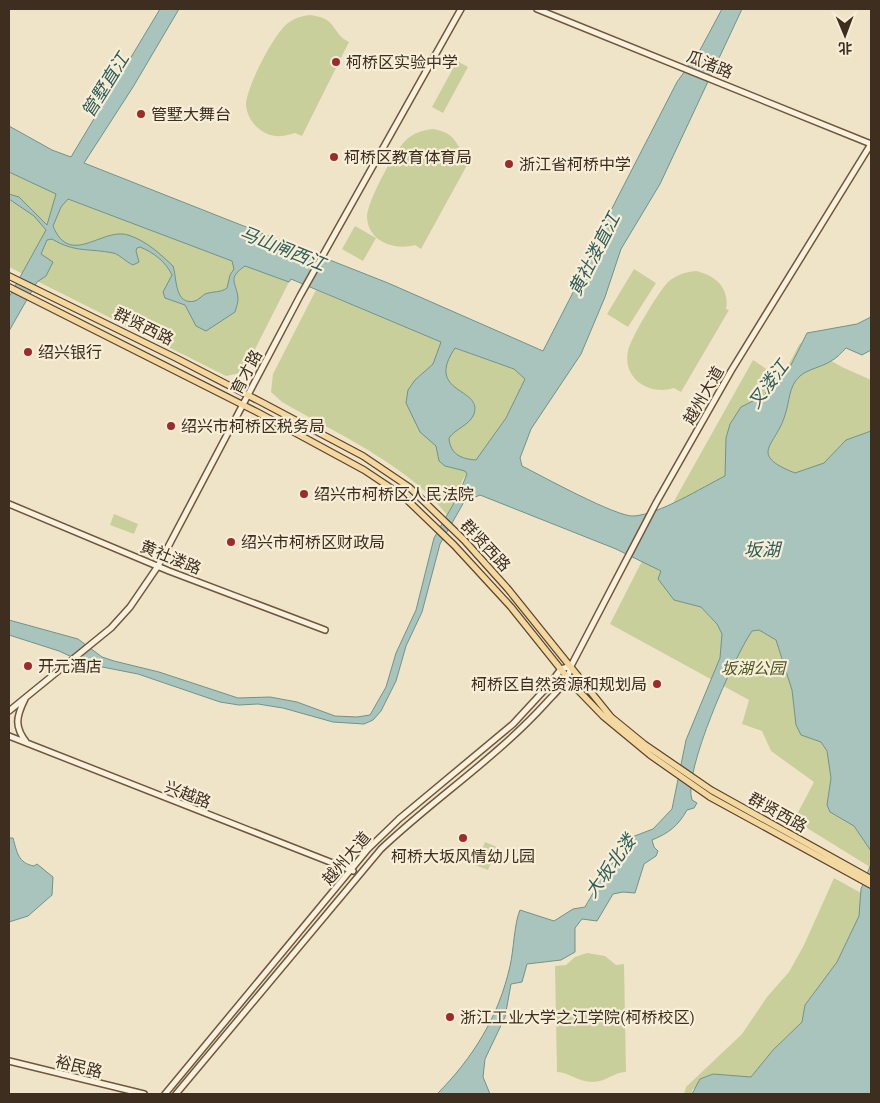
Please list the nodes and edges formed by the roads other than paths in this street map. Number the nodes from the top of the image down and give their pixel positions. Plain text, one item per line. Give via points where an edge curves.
1 (461, 9) edge
2 (538, 9) edge
3 (871, 144) edge
4 (12, 277) edge
5 (9, 287) edge
6 (248, 395) junction
7 (243, 404) junction
8 (9, 504) edge
9 (158, 566) junction
10 (325, 630) dead end
11 (571, 666) junction
12 (561, 669) junction
13 (568, 679) junction
14 (26, 698) junction
15 (9, 711) edge
16 (9, 736) edge
17 (27, 744) junction
18 (692, 781) junction
19 (832, 861) junction
20 (350, 870) junction
21 (359, 873) junction
22 (871, 879) edge
23 (871, 885) edge
24 (9, 1062) edge
25 (116, 1088) junction
26 (130, 1094) edge
27 (144, 1094) edge
28 (165, 1094) edge
29 (176, 1094) edge

1 - 6 street, 育才路
2 - 3 street, 瓜渚路
3 - 11 street, 越州大道 via 731,371 656,503
4 - 6 main road, 群贤西路
5 - 7 main road, 群贤西路
6 - 7 street, 育才路
6 - 11 main road, 群贤西路 via 363,456 409,487 508,589
7 - 9 street, 育才路
7 - 12 main road, 群贤西路 via 364,470 403,496 447,537 511,607
8 - 9 street, 黄社溇路
9 - 10 street, 黄社溇路
9 - 14 street, 育才路 via 111,628
11 - 12 street
11 - 13 street, 越州大道
11 - 18 main road, 群贤西路 via 611,717
12 - 13 main road, 群贤西路
12 - 20 street, 越州大道 via 513,724 399,819
13 - 18 main road, 群贤西路 via 604,718 678,775
13 - 21 street, 越州大道 via 516,735 414,818
14 - 15 street, 育才路
14 - 17 street via 16,724
16 - 17 street, 兴越路
17 - 20 street, 兴越路
18 - 19 main road, 群贤西路 via 710,797
19 - 22 main road, 群贤西路
19 - 23 main road, 群贤西路
20 - 21 street, 兴越路
20 - 28 street, 越州大道
21 - 29 street, 越州大道
24 - 25 street, 裕民路
25 - 26 street
25 - 27 street, 裕民路

